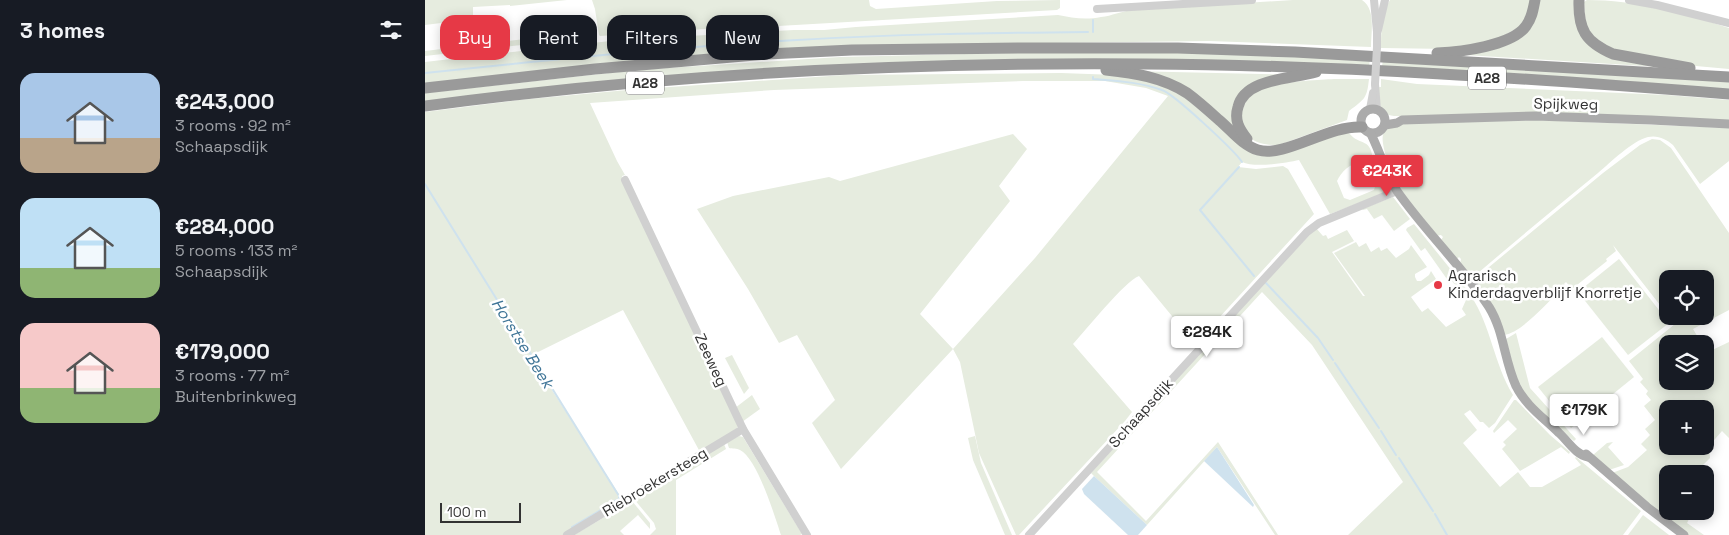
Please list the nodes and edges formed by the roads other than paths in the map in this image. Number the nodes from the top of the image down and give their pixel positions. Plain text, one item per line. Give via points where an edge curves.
1 (1252, 0) edge
2 (1374, 0) edge
3 (1385, 0) edge
4 (1535, 0) edge
5 (1579, 0) edge
6 (1629, 0) edge
7 (1097, 9) dead end
8 (1729, 23) edge
9 (1377, 32) junction
10 (1414, 58) junction
11 (1065, 64) junction
12 (1327, 69) junction
13 (1727, 77) edge
14 (425, 88) edge
15 (1729, 94) edge
16 (425, 106) edge
17 (1373, 110) junction
18 (1729, 124) edge
19 (1374, 125) junction
20 (625, 180) dead end
21 (1397, 191) junction
22 (743, 429) junction
23 (567, 535) edge
24 (807, 535) edge
25 (1029, 535) edge
26 (1684, 535) edge

1 - 7 street
2 - 9 street
3 - 9 street
4 - 10 highway, A28 via 1533,15 1526,28 1513,37 1479,48
5 - 13 highway, A28 via 1580,22 1587,39 1602,49
6 - 8 street
9 - 17 street, bridge
10 - 13 highway, A28
10 - 14 highway, A28 via 1178,48 852,50 624,66
11 - 12 highway, A28
11 - 16 highway, A28 via 867,68 768,74 589,87
11 - 19 highway, A28 via 1137,74 1175,87 1197,101 1247,145 1258,150 1272,152 1333,131
12 - 15 highway, A28
12 - 19 highway, A28 via 1255,86 1245,93 1236,113 1240,131 1247,140 1263,147 1274,147 1339,124
17 - 19 main road
17 - 19 main road via 1366,111
18 - 19 main road, Spijkweg via 1535,116 1402,120
19 - 21 main road via 1377,148
20 - 22 street, Zeeweg
21 - 25 street, Schaapsdijk via 1320,222 1307,232
21 - 26 main road via 1489,307 1501,332 1509,367 1520,393 1531,407
22 - 23 street, Riebroekersteeg
22 - 24 street, Zeeweg

